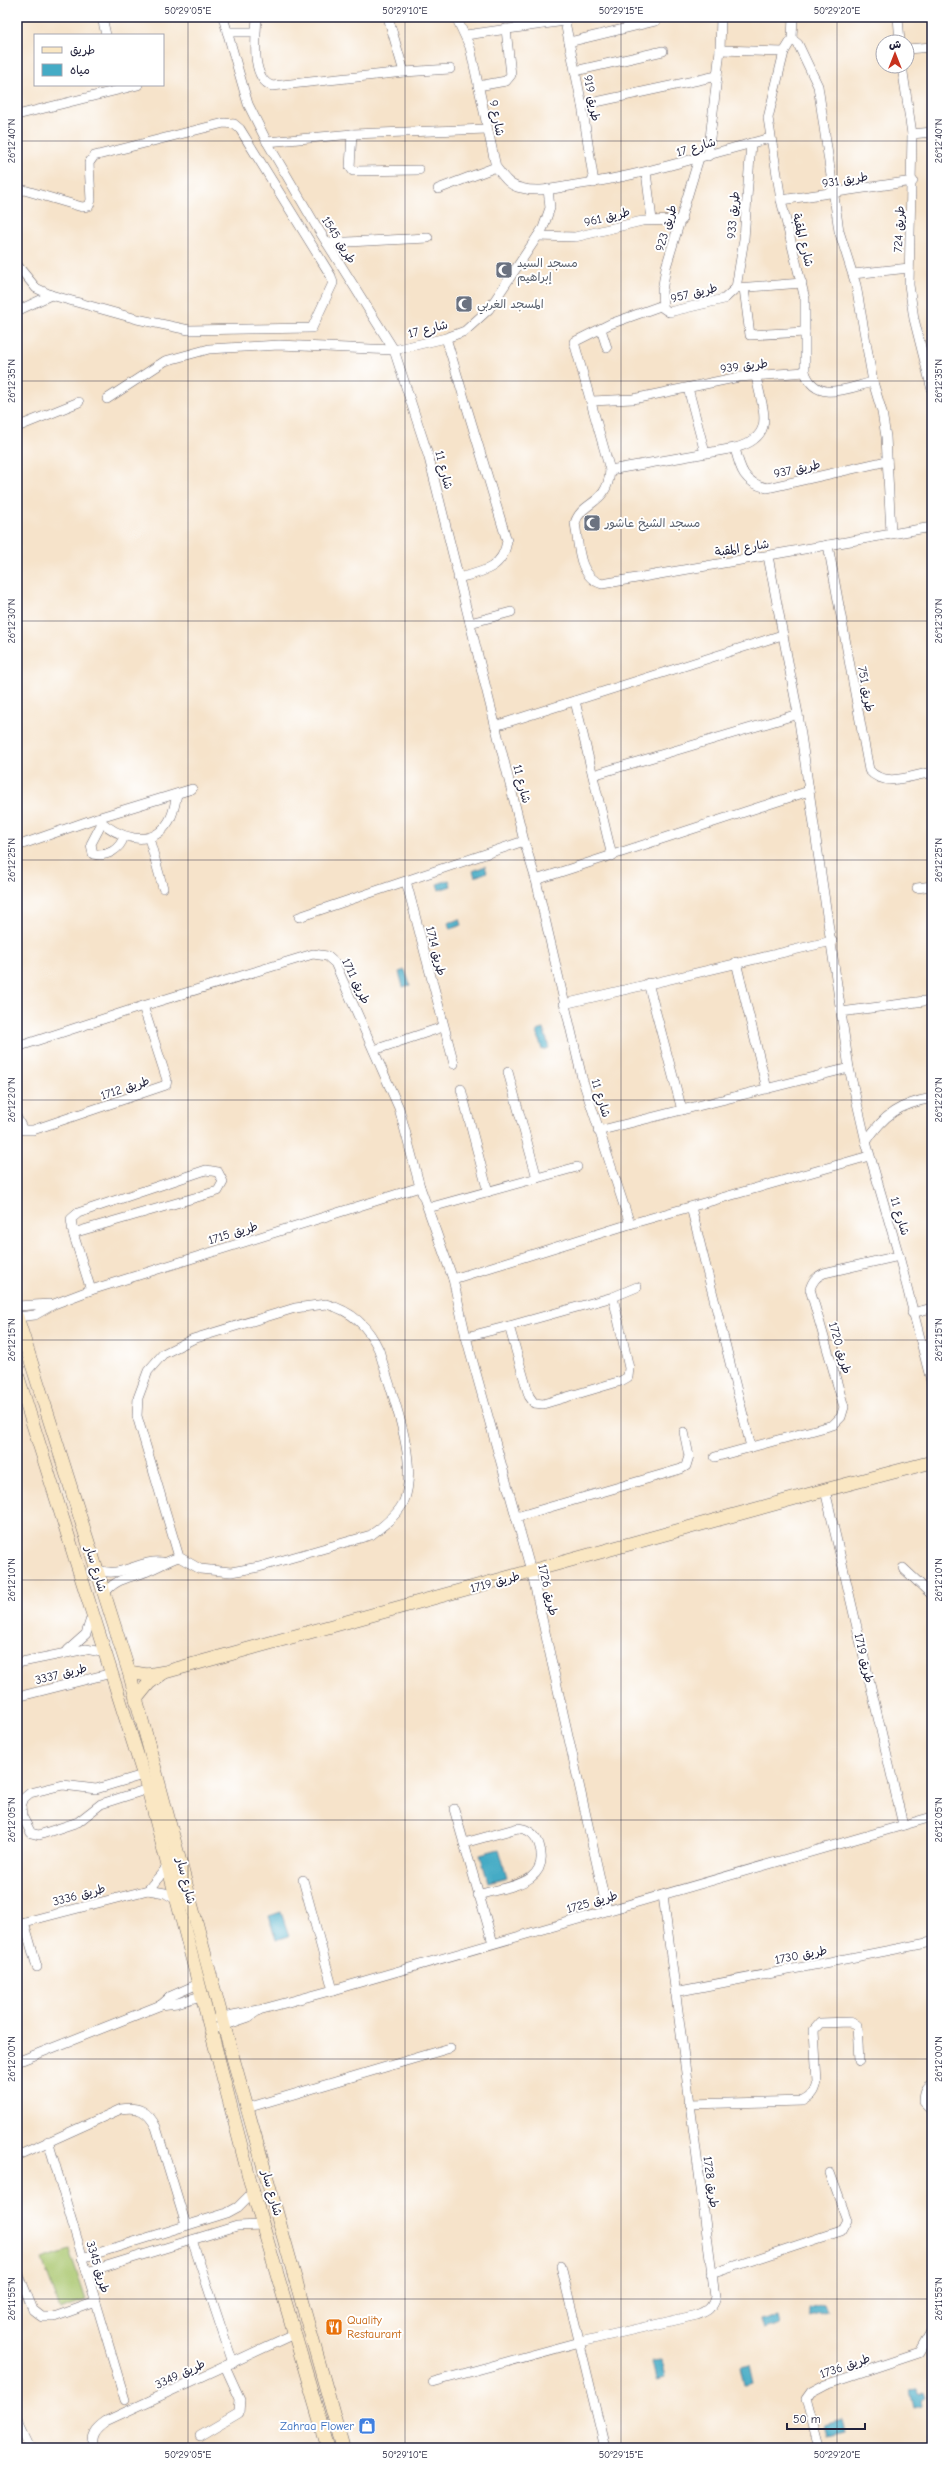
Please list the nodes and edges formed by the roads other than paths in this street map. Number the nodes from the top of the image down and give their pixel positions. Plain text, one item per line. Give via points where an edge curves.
1 (102, 17) edge
2 (223, 17) edge
3 (257, 17) edge
4 (388, 17) edge
5 (456, 17) edge
6 (721, 17) edge
7 (793, 17) edge
8 (898, 17) edge
9 (564, 19) edge
10 (656, 21) dead end
11 (506, 29) junction
12 (227, 32) junction
13 (256, 32) junction
14 (106, 34) edge
15 (466, 34) junction
16 (899, 34) edge
17 (792, 39) junction
18 (569, 42) junction
19 (932, 47) edge
20 (915, 48) edge
21 (720, 50) junction
22 (663, 51) dead end
23 (784, 52) junction
24 (450, 69) dead end
25 (404, 72) junction
26 (575, 72) junction
27 (903, 74) edge
28 (717, 76) junction
29 (478, 86) junction
30 (120, 87) edge
31 (582, 105) junction
32 (17, 115) edge
33 (487, 130) junction
34 (932, 132) edge
35 (352, 134) junction
36 (912, 134) junction
37 (770, 138) junction
38 (267, 142) junction
39 (751, 143) junction
40 (703, 157) junction
41 (496, 167) junction
42 (419, 170) dead end
43 (646, 172) junction
44 (913, 181) junction
45 (594, 183) junction
46 (438, 189) dead end
47 (548, 189) junction
48 (17, 192) edge
49 (835, 194) junction
50 (781, 200) junction
51 (652, 220) junction
52 (682, 220) junction
53 (538, 236) junction
54 (428, 238) dead end
55 (327, 243) junction
56 (17, 265) edge
57 (909, 268) junction
58 (852, 274) junction
59 (802, 283) junction
60 (740, 288) junction
61 (50, 295) junction
62 (663, 305) junction
63 (17, 311) edge
64 (600, 329) junction
65 (806, 332) junction
66 (446, 338) junction
67 (607, 348) dead end
68 (394, 350) junction
69 (930, 369) edge
70 (805, 372) junction
71 (756, 376) junction
72 (873, 382) junction
73 (688, 388) junction
74 (932, 390) edge
75 (107, 399) dead end
76 (592, 401) junction
77 (79, 402) dead end
78 (17, 427) edge
79 (735, 448) junction
80 (705, 453) junction
81 (887, 461) junction
82 (610, 470) junction
83 (932, 527) edge
84 (891, 533) junction
85 (828, 545) junction
86 (768, 556) junction
87 (458, 578) junction
88 (511, 612) dead end
89 (470, 623) junction
90 (782, 635) junction
91 (575, 701) junction
92 (798, 714) junction
93 (495, 726) junction
94 (932, 772) edge
95 (593, 775) junction
96 (192, 789) dead end
97 (809, 791) junction
98 (177, 794) junction
99 (99, 821) junction
100 (124, 836) junction
101 (149, 838) junction
102 (524, 841) junction
103 (17, 846) edge
104 (612, 856) junction
105 (536, 880) junction
106 (406, 881) junction
107 (932, 886) edge
108 (163, 888) dead end
109 (917, 888) dead end
110 (299, 917) dead end
111 (832, 941) junction
112 (736, 962) junction
113 (648, 983) junction
114 (932, 1000) edge
115 (564, 1004) junction
116 (143, 1006) junction
117 (840, 1012) junction
118 (443, 1027) junction
119 (17, 1048) edge
120 (374, 1050) junction
121 (454, 1064) dead end
122 (849, 1068) junction
123 (508, 1072) dead end
124 (461, 1089) dead end
125 (767, 1089) junction
126 (932, 1098) edge
127 (682, 1110) junction
128 (17, 1118) edge
129 (598, 1131) junction
130 (866, 1142) junction
131 (869, 1156) junction
132 (578, 1167) dead end
133 (536, 1178) junction
134 (420, 1188) junction
135 (488, 1192) junction
136 (691, 1207) junction
137 (428, 1208) junction
138 (630, 1224) junction
139 (73, 1233) junction
140 (899, 1256) junction
141 (453, 1279) junction
142 (637, 1287) dead end
143 (91, 1290) junction
144 (614, 1297) junction
145 (54, 1304) junction
146 (17, 1306) edge
147 (932, 1308) edge
148 (912, 1313) junction
149 (17, 1317) edge
150 (509, 1326) junction
151 (466, 1337) junction
152 (17, 1374) edge
153 (932, 1385) edge
154 (684, 1432) dead end
155 (751, 1447) junction
156 (714, 1457) dead end
157 (932, 1462) edge
158 (825, 1490) junction
159 (516, 1517) junction
160 (179, 1557) junction
161 (162, 1562) junction
162 (903, 1568) dead end
163 (97, 1569) junction
164 (531, 1572) junction
165 (104, 1595) junction
166 (932, 1595) edge
167 (93, 1613) junction
168 (67, 1651) junction
169 (106, 1653) junction
170 (17, 1663) edge
171 (129, 1672) junction
172 (165, 1672) junction
173 (112, 1673) junction
174 (17, 1697) edge
175 (136, 1699) junction
176 (143, 1775) junction
177 (148, 1789) junction
178 (454, 1810) dead end
179 (932, 1817) edge
180 (903, 1825) junction
181 (464, 1844) junction
182 (168, 1866) junction
183 (303, 1880) dead end
184 (148, 1890) junction
185 (478, 1895) junction
186 (662, 1895) junction
187 (177, 1900) junction
188 (607, 1910) junction
189 (20, 1923) edge
190 (932, 1942) edge
191 (493, 1943) junction
192 (36, 1967) dead end
193 (200, 1990) junction
194 (333, 1990) junction
195 (675, 1992) junction
196 (222, 2022) junction
197 (209, 2025) junction
198 (450, 2048) dead end
199 (859, 2061) dead end
200 (17, 2062) edge
201 (932, 2084) edge
202 (688, 2104) junction
203 (247, 2108) junction
204 (932, 2111) edge
205 (48, 2141) junction
206 (17, 2156) edge
207 (830, 2172) dead end
208 (253, 2192) junction
209 (187, 2225) junction
210 (264, 2225) junction
211 (192, 2240) junction
212 (82, 2258) junction
213 (561, 2266) dead end
214 (17, 2270) edge
215 (87, 2272) junction
216 (711, 2274) junction
217 (96, 2302) junction
218 (932, 2330) edge
219 (294, 2334) junction
220 (580, 2342) junction
221 (229, 2365) junction
222 (433, 2382) dead end
223 (125, 2400) dead end
224 (17, 2420) edge
225 (200, 2436) dead end
226 (30, 2448) edge
227 (93, 2448) edge
228 (328, 2448) edge
229 (343, 2448) edge
230 (605, 2448) edge
231 (819, 2448) edge

1 - 14 street
2 - 12 street, طريق 1545
3 - 13 street
4 - 25 street
5 - 15 street, شارع 9
6 - 21 street, طريق 923
7 - 17 street, شارع المقبة
8 - 16 street
9 - 11 street
9 - 18 street, طريق 919
10 - 18 street
11 - 15 street
11 - 29 street via 511,75 506,81
12 - 13 street
12 - 38 street, طريق 1545 via 243,92
13 - 25 street via 255,45 261,78 265,84 272,86
15 - 29 street, شارع 9
17 - 23 street, شارع المقبة
17 - 49 street via 798,44 818,86
18 - 26 street, طريق 919
19 - 20 street
21 - 23 street
21 - 28 street, طريق 923
22 - 26 street
23 - 37 street, شارع المقبة via 768,109
24 - 25 street
26 - 31 street, طريق 919
27 - 36 street, طريق 724
28 - 31 street
28 - 40 street, طريق 923
29 - 33 street, شارع 9
30 - 32 street
31 - 45 street, طريق 919
33 - 35 street
33 - 41 street, شارع 9
34 - 36 street
35 - 38 street
35 - 42 street via 350,167 353,171
36 - 44 street, طريق 724
37 - 39 street, شارع 17
37 - 50 street, شارع المقبة
38 - 55 street, طريق 1545
39 - 40 street, شارع 17
39 - 60 street, طريق 933
40 - 43 street, شارع 17
40 - 52 street, طريق 923
41 - 46 street
41 - 47 street, شارع 9 via 507,181 520,188
43 - 45 street, شارع 17
43 - 51 street
44 - 49 street, طريق 931
44 - 57 street, طريق 724
45 - 47 street, شارع 17
47 - 53 street, شارع 17 via 549,215
48 - 61 street via 24,190 82,207 89,206 91,200 88,163 94,156 224,123 234,124 240,129 333,283 316,324 305,330 189,330 137,319
49 - 50 street, طريق 931
49 - 58 street via 839,231
50 - 59 street, شارع المقبة
51 - 52 street, طريق 961
51 - 53 street, طريق 961 via 576,237
52 - 62 street, طريق 923 via 666,267
53 - 66 street, شارع 17 via 482,318 465,331
54 - 55 street
55 - 68 street, طريق 1545
56 - 61 street via 36,288
57 - 58 street
57 - 69 street, طريق 724 via 914,319
58 - 72 street
59 - 60 street
59 - 65 street, شارع المقبة
60 - 62 street, طريق 957 via 724,299 669,312
60 - 65 street, طريق 933 via 750,335
61 - 63 street
62 - 64 street, طريق 957
64 - 67 street
64 - 76 street, طريق 957 via 576,340 574,348
65 - 70 street, شارع المقبة
66 - 68 street, شارع 17
66 - 87 street via 507,541 506,551 495,566
68 - 75 street, شارع 17 via 279,345 209,349 164,361
68 - 87 street, شارع 11 via 422,431
69 - 74 street, طريق 724
70 - 71 street, طريق 939
70 - 72 street via 809,383 818,390 829,392
71 - 73 street, طريق 939 via 726,379
71 - 79 street via 764,426 756,441
72 - 81 street via 882,412
73 - 76 street, طريق 939 via 633,399
73 - 80 street
76 - 82 street
77 - 78 street
79 - 80 street
79 - 81 street, طريق 937 via 740,470 746,479 756,486 767,488
80 - 82 street
81 - 84 street
82 - 86 street, شارع المقبة via 606,490 577,515 575,523 585,574 592,581 602,584
83 - 84 street, شارع المقبة
84 - 85 street, شارع المقبة
85 - 86 street, شارع المقبة
85 - 94 street, طريق 751 via 869,770 875,777 885,781
86 - 90 street, شارع 11
87 - 89 street, شارع 11
88 - 89 street
89 - 93 street, شارع 11
90 - 91 street
90 - 92 street, شارع 11
91 - 93 street
91 - 95 street
92 - 95 street
92 - 97 street, شارع 11
93 - 102 street, شارع 11
95 - 104 street
96 - 98 street
97 - 104 street
97 - 111 street, شارع 11
98 - 99 street
98 - 101 street via 168,822
99 - 100 street
99 - 100 street via 90,844 93,854 114,851 122,844
99 - 103 street
100 - 101 street via 140,840
101 - 108 street
102 - 105 street, شارع 11
102 - 106 street
104 - 105 street
105 - 115 street, شارع 11
106 - 110 street
106 - 118 street, طريق 1714
107 - 109 street
111 - 112 street
111 - 117 street, شارع 11
112 - 113 street
112 - 125 street
113 - 115 street
113 - 127 street
114 - 117 street
115 - 129 street, شارع 11
116 - 119 street, طريق 1711
116 - 120 street, طريق 1711 via 320,954 335,963
116 - 128 street, طريق 1712 via 167,1080 166,1085 33,1130 23,1130
117 - 122 street, شارع 11
118 - 120 street
118 - 121 street, طريق 1714
120 - 134 street, طريق 1711 via 399,1108
122 - 125 street
122 - 130 street, شارع 11
123 - 133 street
124 - 135 street
125 - 127 street
126 - 130 street via 910,1102 894,1110 875,1128
127 - 129 street
129 - 138 street, شارع 11
130 - 131 street, شارع 11
131 - 136 street
131 - 140 street, شارع 11
132 - 133 street
133 - 135 street
134 - 137 street, طريق 1711
134 - 143 street, طريق 1715
135 - 137 street
136 - 138 street
136 - 155 street
137 - 141 street, طريق 1711
138 - 141 street
139 - 139 street via 218,1191 223,1182 218,1172 206,1170 78,1213 71,1219
139 - 143 street
140 - 148 street, شارع 11
140 - 155 street, طريق 1720 via 817,1276 812,1282 810,1289 844,1407 841,1417 833,1424
141 - 151 street, طريق 1726
142 - 144 street
143 - 145 street, طريق 1715
144 - 150 street
144 - 150 street via 629,1368 628,1376 625,1380 543,1404 539,1405 531,1400
145 - 146 street, طريق 1715
145 - 149 street, طريق 1715 via 35,1315
147 - 148 street
148 - 153 street, شارع 11
149 - 163 street, شارع سار
150 - 151 street
151 - 159 street, طريق 1726
152 - 167 street, شارع سار
154 - 159 street via 688,1462 681,1469
155 - 156 street, طريق 1720
157 - 158 street, طريق 1719
158 - 164 street, طريق 1719
158 - 180 street, طريق 1719
159 - 164 street, طريق 1726
160 - 160 street via 192,1566 209,1571 230,1572 259,1567 370,1535 386,1524 402,1506 408,1487 409,1455 379,1350 373,1336 361,1322 348,1313 326,1304 299,1307 193,1339 171,1349 154,1364 140,1389 137,1416
160 - 161 street
161 - 163 street via 148,1562 113,1573
161 - 165 street via 150,1571 116,1582
162 - 166 street
163 - 165 street, شارع سار
164 - 172 street, طريق 1719
164 - 188 street, طريق 1726
165 - 171 street, شارع سار
167 - 168 street via 86,1634
167 - 169 street, شارع سار
168 - 169 street via 86,1649
168 - 170 street
169 - 173 street, شارع سار
171 - 172 street, طريق 1719 via 147,1675
171 - 175 street, شارع سار
172 - 175 street, طريق 1719 via 149,1683
173 - 174 street, طريق 3337
173 - 176 street, شارع سار
175 - 196 street, شارع سار
176 - 177 street, شارع سار
176 - 177 street via 96,1790 63,1785 30,1793 24,1798 21,1806 22,1816 31,1833 39,1835 78,1822 101,1804
177 - 182 street, شارع سار
178 - 181 street
179 - 180 street, طريق 1725
180 - 186 street, طريق 1725
181 - 185 street
181 - 185 street via 518,1828 526,1829 533,1834 541,1851 540,1870 533,1878
182 - 184 street
182 - 187 street, شارع سار
183 - 194 street
184 - 187 street, طريق 3336 via 165,1893
184 - 189 street, طريق 3336
185 - 191 street
186 - 188 street, طريق 1725
186 - 195 street, طريق 1728
187 - 193 street, شارع سار
188 - 191 street, طريق 1725
189 - 192 street
190 - 195 street, طريق 1730
191 - 194 street, طريق 1725
193 - 197 street, شارع سار
193 - 200 street via 171,1996 161,2005
194 - 196 street, طريق 1725
195 - 202 street, طريق 1728
196 - 197 street, طريق 1725
196 - 203 street, شارع سار
197 - 208 street, شارع سار
198 - 203 street
199 - 202 street via 857,2025 850,2022 820,2023 814,2030 816,2090 811,2097 804,2101
201 - 204 street via 927,2086 923,2094 923,2102
202 - 216 street, طريق 1728
203 - 229 street, شارع سار
205 - 206 street
205 - 209 street via 121,2109 132,2107 142,2110 151,2117 156,2127
205 - 212 street, طريق 3345
207 - 216 street via 847,2220 842,2231
208 - 209 street via 231,2211
208 - 210 street, شارع سار
209 - 211 street
209 - 211 street
209 - 212 street
210 - 211 street via 237,2226
210 - 219 street, شارع سار
211 - 215 street
211 - 221 street
212 - 215 street, طريق 3345
213 - 220 street
214 - 217 street via 33,2310 42,2317 54,2317
215 - 217 street, طريق 3345
216 - 220 street, طريق 1728 via 715,2297 712,2306 706,2312
217 - 223 street, طريق 3345
218 - 231 street, طريق 1736 via 918,2353 826,2384 811,2392 806,2399
219 - 221 street, طريق 3349
219 - 228 street, شارع سار
220 - 222 street, طريق 1728
220 - 230 street
221 - 225 street via 240,2399 239,2413
221 - 227 street, طريق 3349 via 102,2424 92,2435
224 - 226 street

